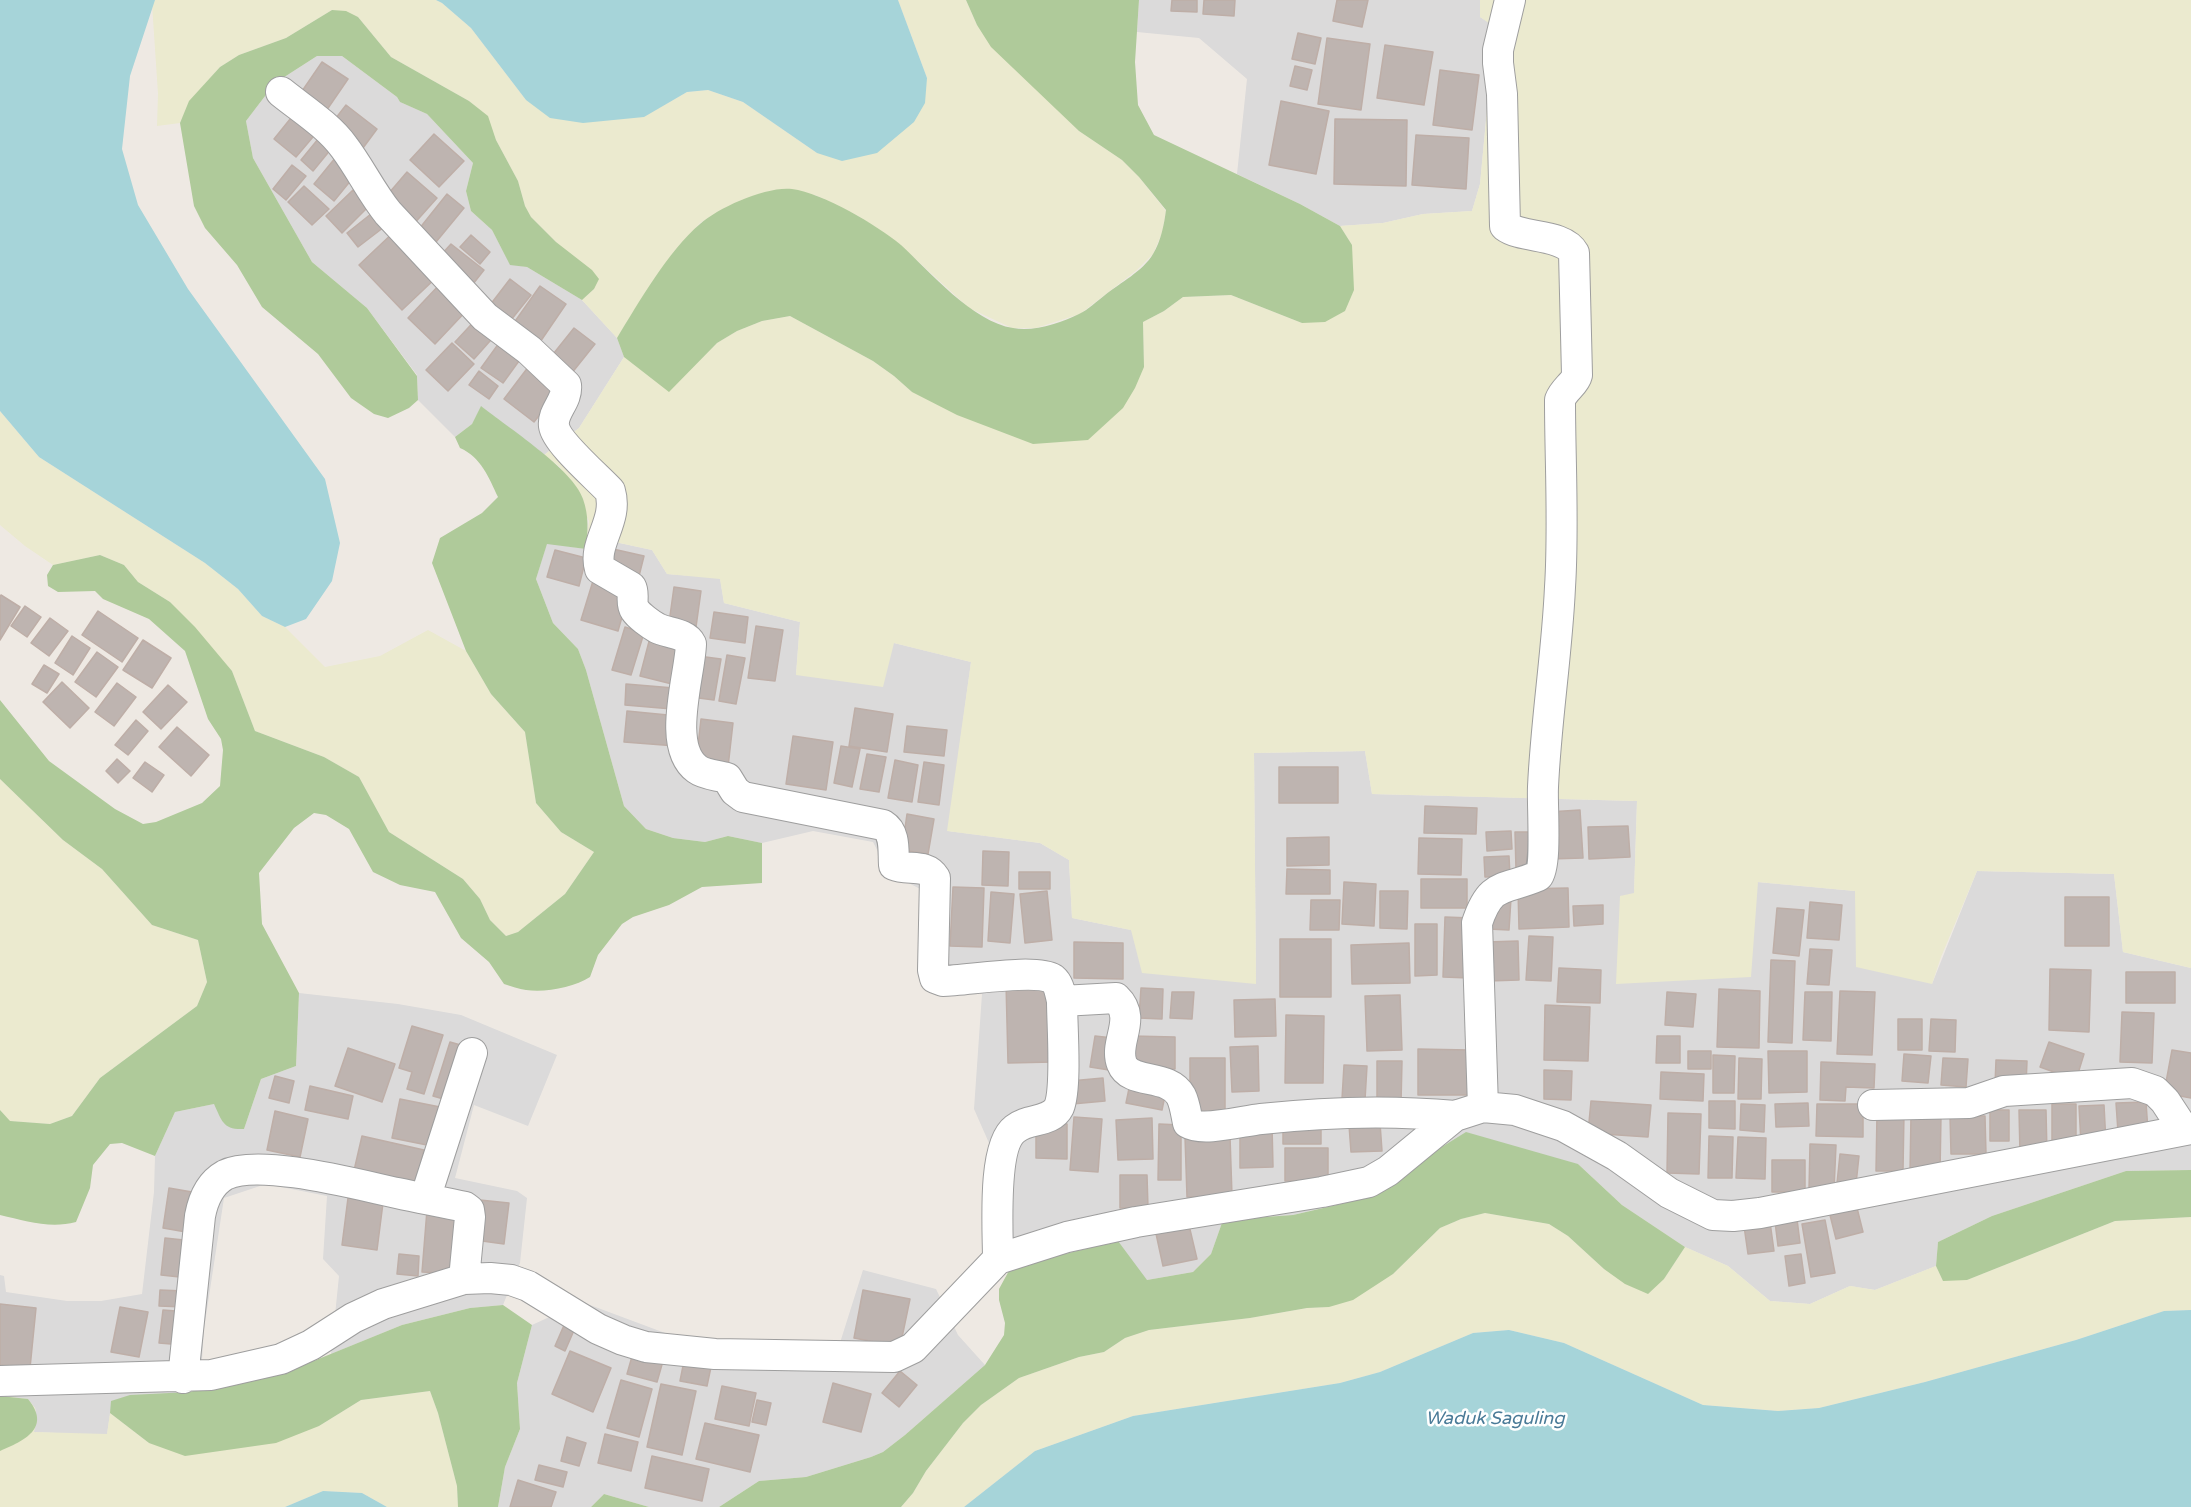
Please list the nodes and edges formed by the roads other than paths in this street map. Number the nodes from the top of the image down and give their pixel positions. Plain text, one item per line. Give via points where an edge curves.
1 (1510, 0) edge
2 (280, 92) dead end
3 (1062, 1001) junction
4 (472, 1053) dead end
5 (1873, 1105) dead end
6 (1483, 1107) junction
7 (1455, 1116) junction
8 (2188, 1130) edge
9 (425, 1199) junction
10 (999, 1259) junction
11 (464, 1279) junction
12 (183, 1378) junction
13 (0, 1381) edge

1 - 6 street via 1498,50 1505,226 1567,244 1574,253 1577,375 1560,400 1560,584 1545,741 1543,866 1538,876 1490,895 1477,923
2 - 3 street via 343,146 388,213 485,317 529,350 566,385 566,396 554,426 566,446 610,491 612,499 612,513 598,553 600,569 631,587 635,610 650,623 685,637 691,644 681,733 682,746 695,768 727,778 743,797 883,825 892,836 894,865 925,869 935,878 935,978 943,981 1034,975 1050,978 1058,986
3 - 7 street via 1116,998 1125,1013 1121,1062 1125,1071 1170,1084 1180,1094 1192,1126 1372,1113
3 - 10 street via 1060,1104 1050,1117 1013,1130 1005,1143 999,1181
4 - 9 street
5 - 8 street via 1969,1103 2004,1091 2132,1083 2155,1091
6 - 7 street
6 - 8 street via 1515,1110 1563,1126 1617,1156 1669,1193 1696,1208 1723,1216 1760,1213
7 - 10 street via 1369,1182 1136,1222
9 - 11 street via 469,1210
9 - 12 street via 304,1174 240,1170 224,1175 211,1187 201,1208
10 - 11 street via 913,1348 883,1359 715,1354 646,1347 598,1329 528,1286 511,1280
11 - 12 street via 383,1304 280,1359 211,1376
12 - 13 street

